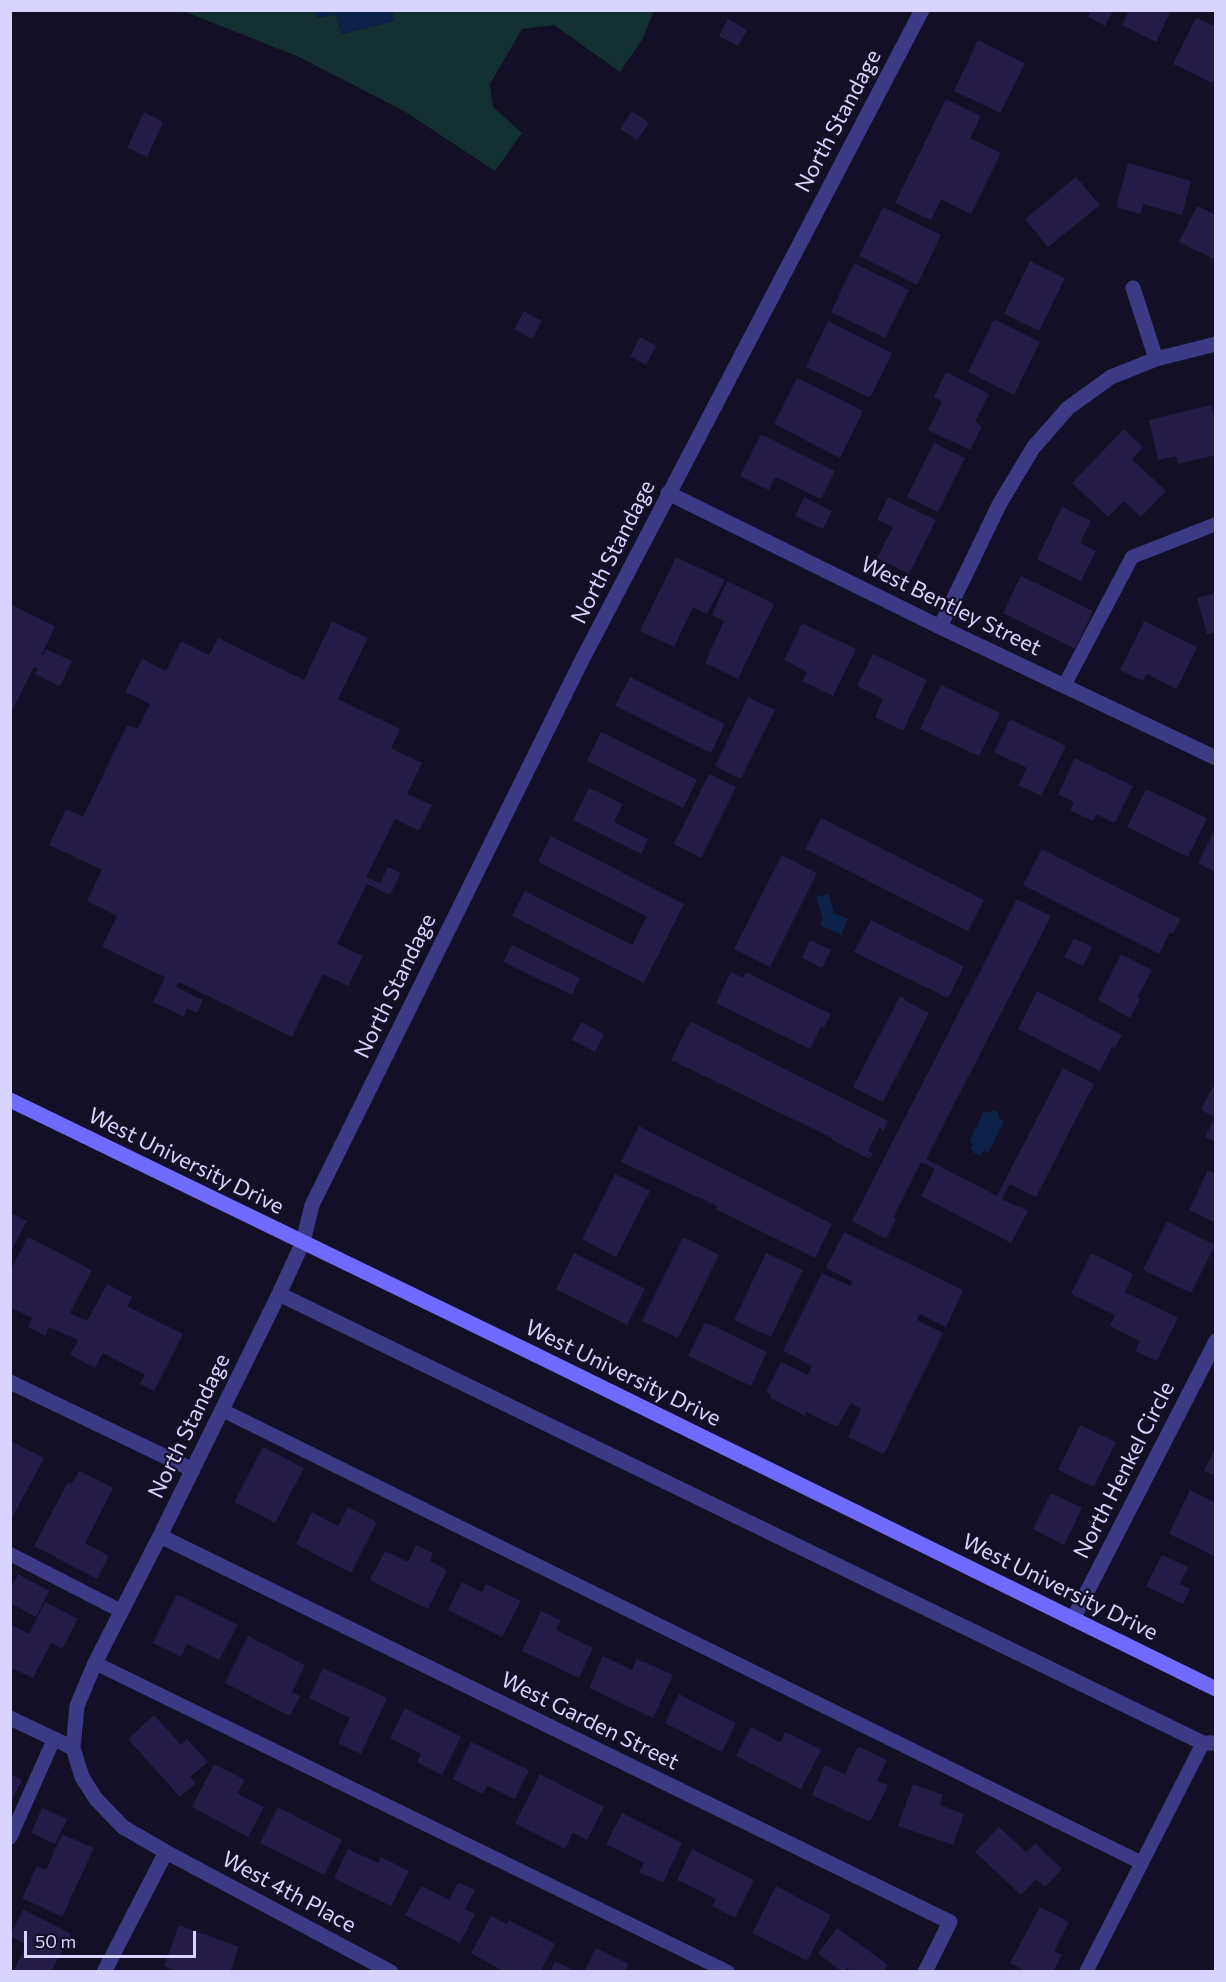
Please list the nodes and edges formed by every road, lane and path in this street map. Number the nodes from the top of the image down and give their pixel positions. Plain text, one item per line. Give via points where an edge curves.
1 (922, 10) edge
2 (1133, 288) dead end
3 (1215, 345) edge
4 (1156, 359) junction
5 (668, 493) junction
6 (1215, 524) edge
7 (940, 627) junction
8 (1064, 686) junction
9 (1215, 757) edge
10 (10, 1101) edge
11 (303, 1242) junction
12 (279, 1294) junction
13 (1215, 1341) edge
14 (10, 1382) edge
15 (222, 1410) junction
16 (193, 1470) junction
17 (160, 1536) junction
18 (10, 1554) edge
19 (121, 1611) junction
20 (1073, 1619) junction
21 (95, 1663) junction
22 (1215, 1689) edge
23 (10, 1718) edge
24 (54, 1739) junction
25 (1209, 1743) edge
26 (73, 1748) junction
27 (10, 1838) edge
28 (166, 1852) junction
29 (1142, 1863) junction
30 (104, 1971) edge
31 (391, 1971) edge
32 (728, 1971) edge
33 (925, 1971) edge
34 (1086, 1971) edge

1 - 5 street, North Standage
2 - 4 street
3 - 4 street
4 - 7 street via 1111,376 1068,408 1033,448 1000,503
5 - 7 street, West Bentley Street
5 - 11 street, North Standage via 312,1205
6 - 8 lane via 1132,557
7 - 8 street, West Bentley Street
8 - 9 street, West Bentley Street
10 - 11 main road, West University Drive
11 - 12 street, North Standage
11 - 20 main road, West University Drive
12 - 15 street, North Standage
12 - 25 street
13 - 20 street, North Henkel Circle
14 - 16 street
15 - 16 street, North Standage
15 - 29 lane
16 - 17 street, North Standage
17 - 19 street, North Standage
17 - 33 street, West Garden Street via 950,1922
18 - 19 lane
19 - 21 street, North Standage
20 - 22 main road, West University Drive
21 - 26 street, North Standage via 77,1706
21 - 32 lane
23 - 24 street
24 - 26 street
24 - 27 lane
25 - 29 lane
26 - 28 street, North Standage via 82,1777 96,1799 123,1827
28 - 30 street
28 - 31 street, West 4th Place
29 - 34 lane

